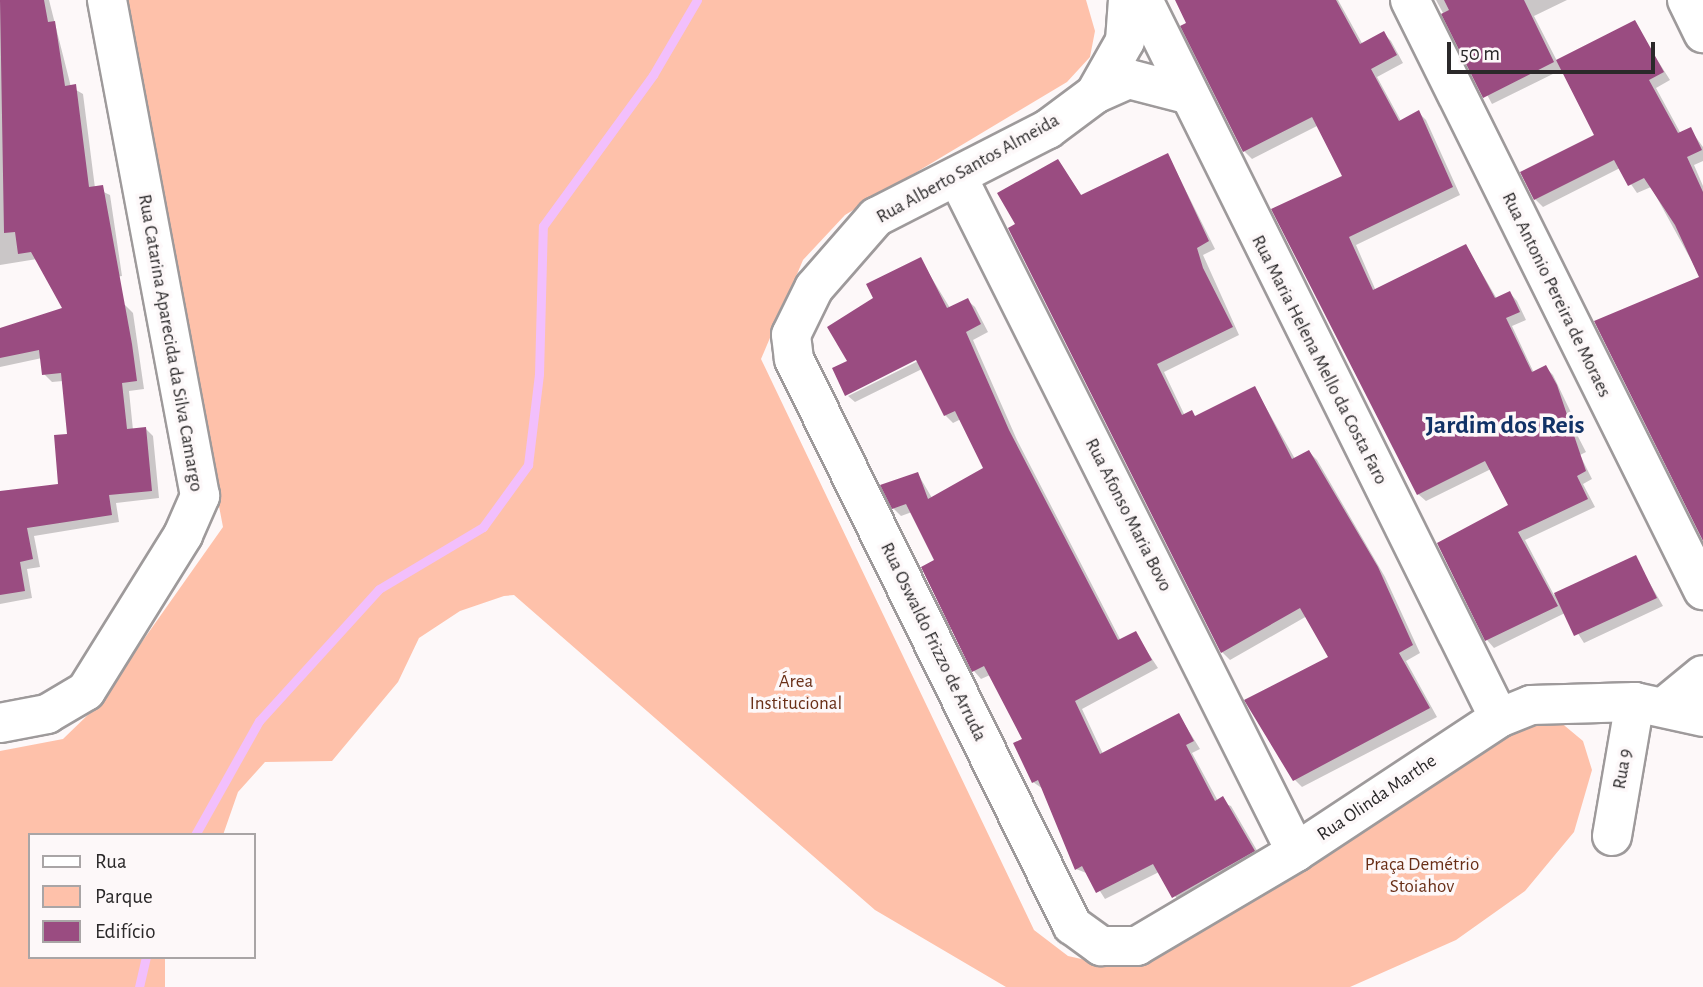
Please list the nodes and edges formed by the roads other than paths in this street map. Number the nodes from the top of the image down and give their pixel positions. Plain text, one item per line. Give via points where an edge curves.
1 (107, 0) edge
2 (1128, 0) edge
3 (1143, 0) edge
4 (1410, 0) edge
5 (1687, 0) edge
6 (1703, 33) edge
7 (1095, 94) junction
8 (1186, 94) junction
9 (958, 178) junction
10 (794, 359) joint
11 (1703, 590) edge
12 (1703, 675) edge
13 (1649, 705) junction
14 (1703, 717) edge
15 (1499, 718) junction
16 (0, 723) edge
17 (1612, 836) dead end
18 (1296, 852) junction
19 (1072, 925) joint

1 - 16 street, Rua Catarina Aparecida da Silva Camargo via 200,496 183,535 86,691 47,714
2 - 7 street, Rua Alberto Santos Almeida via 1125,41
3 - 8 street, Rua Maria Helena Mello da Costa Faro
4 - 11 street, Rua Antonio Pereira de Moraes
5 - 6 street
7 - 8 street, Rua Alberto Santos Almeida via 1129,79
7 - 9 street, Rua Alberto Santos Almeida via 1048,129
8 - 15 street, Rua Maria Helena Mello da Costa Faro
9 - 10 street, Rua Alberto Santos Almeida via 876,217 844,247 791,335
9 - 18 street, Rua Afonso Maria Bovo
10 - 19 street, Rua Oswaldo Frizzo de Arruda
12 - 13 street
13 - 14 street, Rua Olinda Marthe
13 - 15 street, Rua Olinda Marthe via 1531,705
13 - 17 street, Rua 9
15 - 18 street, Rua Olinda Marthe
18 - 19 street, Rua Olinda Marthe via 1137,946 1101,946

